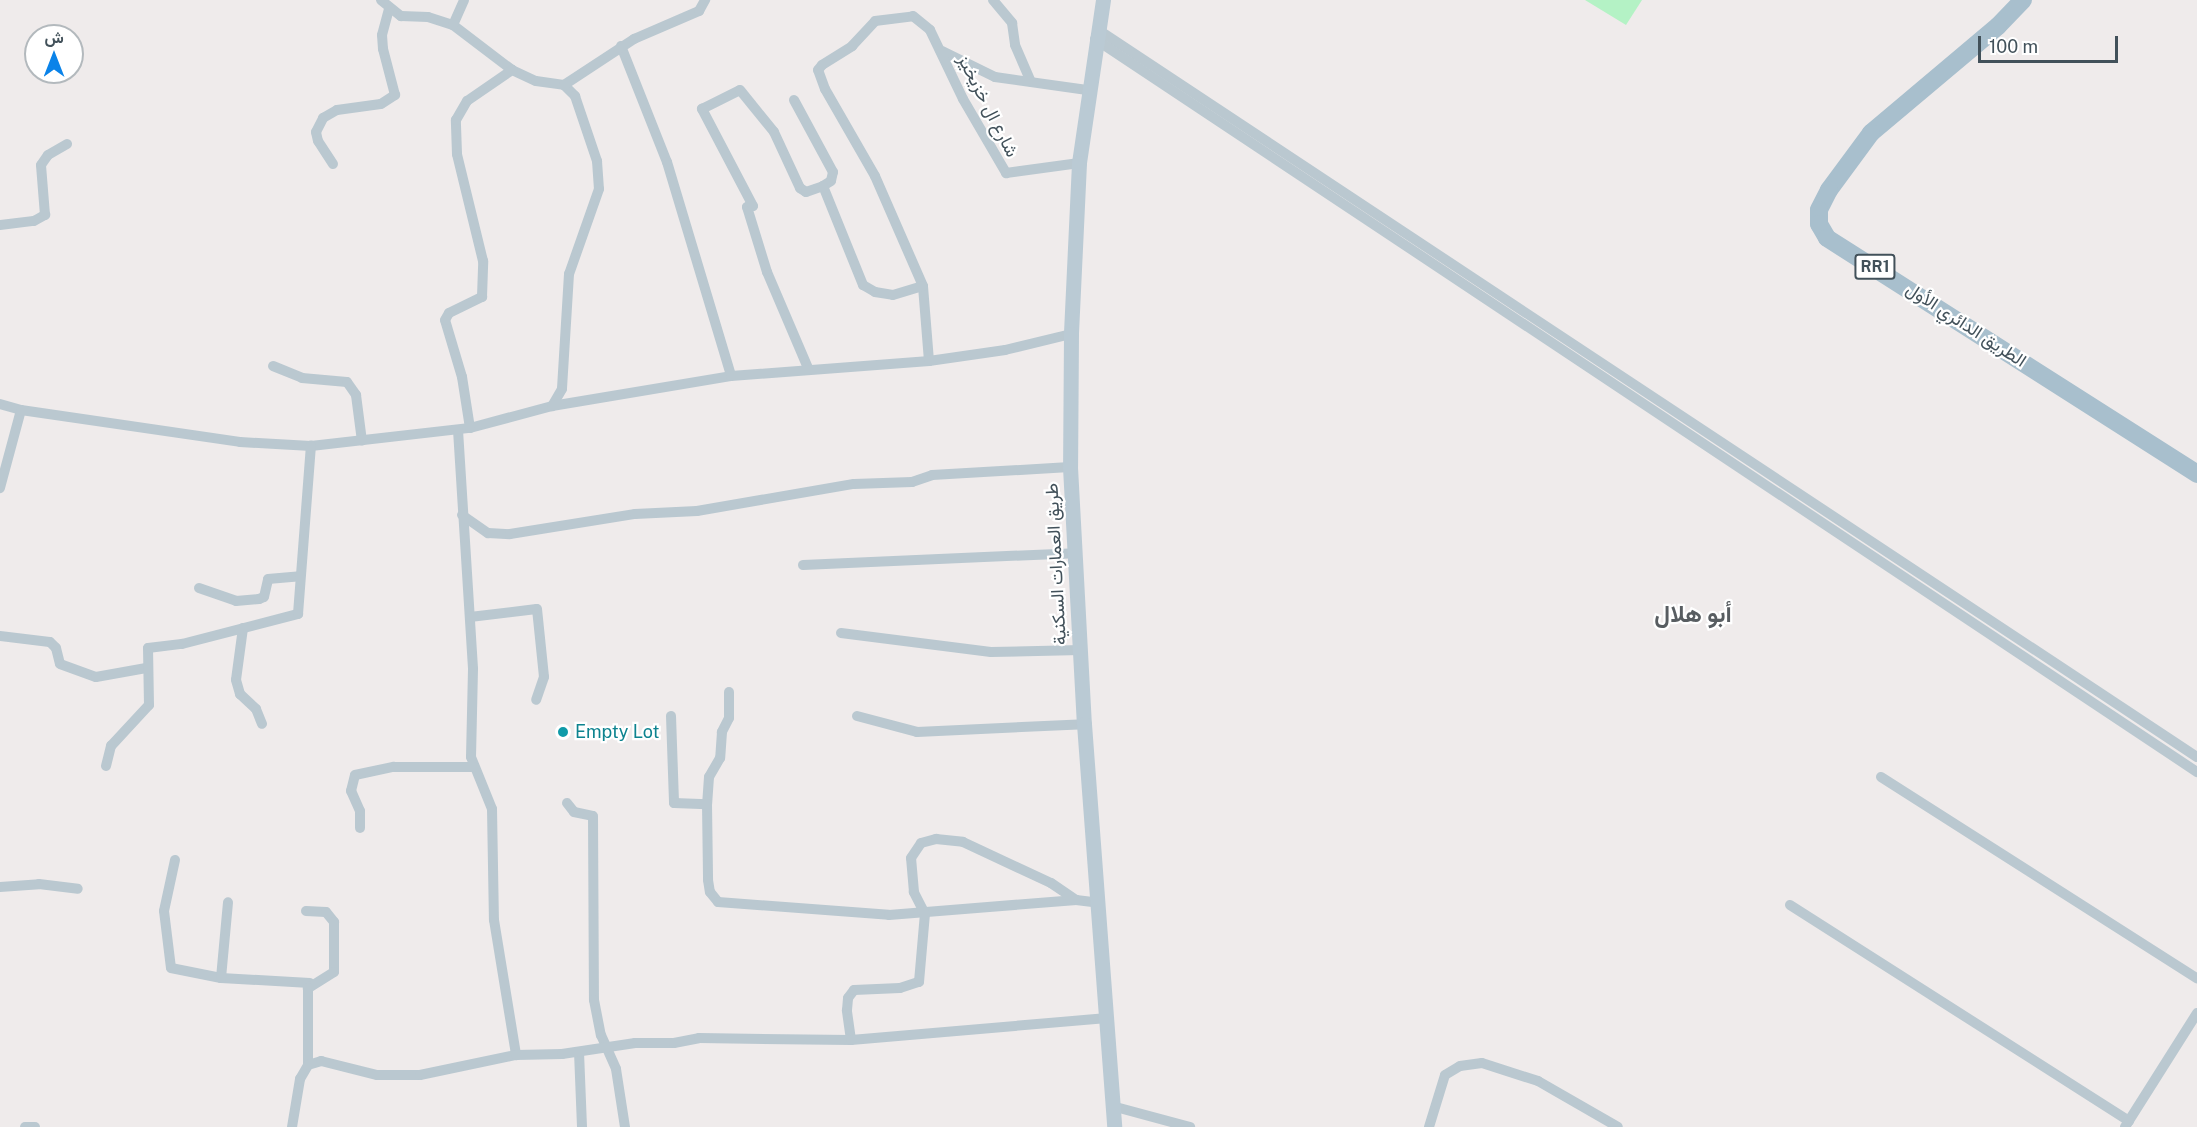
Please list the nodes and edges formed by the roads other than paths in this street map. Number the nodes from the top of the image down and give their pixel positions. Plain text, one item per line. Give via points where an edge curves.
1 (464, 0) edge
2 (705, 0) edge
3 (993, 0) edge
4 (1103, 0) edge
5 (2023, 0) edge
6 (385, 4) edge
7 (453, 25) junction
8 (1096, 34) junction
9 (621, 46) junction
10 (942, 51) junction
11 (512, 70) junction
12 (1031, 82) junction
13 (564, 85) junction
14 (1087, 90) junction
15 (794, 100) dead end
16 (67, 144) dead end
17 (1079, 163) junction
18 (333, 164) dead end
19 (823, 186) junction
20 (0, 225) edge
21 (923, 286) junction
22 (1071, 334) junction
23 (928, 361) junction
24 (273, 366) dead end
25 (808, 368) junction
26 (731, 376) junction
27 (0, 404) edge
28 (552, 405) junction
29 (21, 410) junction
30 (464, 429) junction
31 (362, 441) junction
32 (311, 446) junction
33 (1070, 468) junction
34 (2197, 474) edge
35 (0, 488) edge
36 (462, 515) junction
37 (1075, 553) junction
38 (803, 565) dead end
39 (300, 576) junction
40 (199, 588) dead end
41 (470, 617) junction
42 (243, 628) junction
43 (841, 633) dead end
44 (0, 636) edge
45 (1081, 650) junction
46 (146, 668) junction
47 (729, 692) dead end
48 (536, 700) dead end
49 (670, 716) dead end
50 (857, 716) dead end
51 (262, 724) dead end
52 (1084, 724) junction
53 (2197, 757) edge
54 (105, 766) dead end
55 (472, 767) junction
56 (2197, 772) edge
57 (1881, 777) dead end
58 (567, 803) dead end
59 (707, 804) junction
60 (360, 828) dead end
61 (175, 860) dead end
62 (0, 887) edge
63 (78, 889) dead end
64 (1076, 900) junction
65 (228, 902) dead end
66 (1099, 903) junction
67 (1790, 905) dead end
68 (306, 911) dead end
69 (924, 914) junction
70 (221, 978) junction
71 (2197, 978) edge
72 (310, 983) junction
73 (2197, 1013) edge
74 (1107, 1018) junction
75 (851, 1040) junction
76 (609, 1047) junction
77 (579, 1052) junction
78 (516, 1055) junction
79 (308, 1065) junction
80 (1112, 1106) junction
81 (2127, 1124) edge
82 (25, 1127) edge
83 (35, 1127) edge
84 (292, 1127) edge
85 (582, 1127) edge
86 (625, 1127) edge
87 (1114, 1127) edge
88 (1190, 1127) edge
89 (1429, 1127) edge
90 (1618, 1127) edge

1 - 7 street
2 - 9 street via 699,11
3 - 12 street via 1011,23 1015,45
4 - 8 main road, طريق العمارات السكنية
5 - 34 main road, الطريق الدائري الأول / RR1 via 1998,26 1871,133 1828,190 1819,210 1819,224 1827,238
6 - 7 street via 401,16 428,17
6 - 18 street via 382,42 395,95 381,104 337,110 323,118 316,132
7 - 11 street
8 - 14 main road, طريق العمارات السكنية
8 - 53 street
8 - 56 street
9 - 13 street
9 - 26 street via 667,162
10 - 12 street via 981,73
10 - 17 street, شارع ال خزيخيز via 963,99 1006,173
10 - 21 street via 924,21 913,16 890,17 875,21 852,46 819,70 825,89 875,176
11 - 13 street via 536,81
11 - 30 street via 467,101 456,120 457,154 483,261 482,297 449,313 446,320 462,377
12 - 14 street
13 - 28 street via 582,114 597,161 599,189 569,274 561,389
14 - 17 main road, طريق العمارات السكنية
15 - 19 street via 833,172 831,181
16 - 20 street via 48,155 41,165 45,215
17 - 22 main road, طريق العمارات السكنية
19 - 21 street via 863,285 875,292 893,294
19 - 25 street via 806,192 800,188 774,132 740,90 702,109 753,206 747,207 760,252
21 - 23 street
22 - 23 street via 1005,350
22 - 33 main road, طريق العمارات السكنية
23 - 25 street
24 - 31 street via 302,378 347,382 356,395
25 - 26 street
26 - 28 street
27 - 29 street
28 - 30 street
29 - 32 street via 240,442
29 - 35 street
30 - 31 street
30 - 36 street
31 - 32 street
32 - 39 street
33 - 36 street via 932,475 912,482 854,483 697,511 635,514 510,534 488,533
33 - 37 main road, طريق العمارات السكنية
36 - 41 street
37 - 38 street
37 - 45 main road, طريق العمارات السكنية
39 - 40 street via 268,579 264,597 259,599 236,601
39 - 42 street via 298,614
41 - 48 street via 537,609 544,677
41 - 55 street
42 - 46 street via 182,644 151,647 146,652
42 - 51 street via 236,680 240,694 256,709
43 - 45 street via 991,652
44 - 46 street via 50,642 60,664 96,677
45 - 52 main road, طريق العمارات السكنية
46 - 54 street via 149,705 111,746
47 - 59 street via 729,718 722,732 720,758 709,777
49 - 59 street via 674,803
50 - 52 street via 916,732
52 - 66 main road, طريق العمارات السكنية
55 - 60 street via 394,767 355,775 351,791 359,810
55 - 78 street via 492,809 494,920
57 - 71 street
58 - 76 street via 571,811 590,813 594,819 594,1000 601,1035
59 - 69 street via 708,879 710,892 718,902 889,915
61 - 70 street via 164,911 170,965 176,970
62 - 63 street via 39,884
64 - 66 street
64 - 69 street
64 - 69 street via 1051,883 978,849 936,839 921,843 912,854 915,892
65 - 70 street
66 - 74 main road, طريق العمارات السكنية
67 - 81 street
68 - 72 street via 326,912 334,922 334,972
69 - 75 street via 919,982 900,988 854,990 848,998 847,1010
70 - 72 street
72 - 79 street
73 - 81 street
74 - 75 street
74 - 80 main road, طريق العمارات السكنية
75 - 76 street via 699,1038
76 - 77 street
76 - 86 street
77 - 78 street
77 - 85 street
78 - 79 street via 420,1075 377,1074 321,1061
79 - 84 street via 300,1079
80 - 87 main road, طريق العمارات السكنية
80 - 88 street
82 - 83 street
89 - 90 street via 1445,1075 1460,1066 1482,1063 1538,1081

